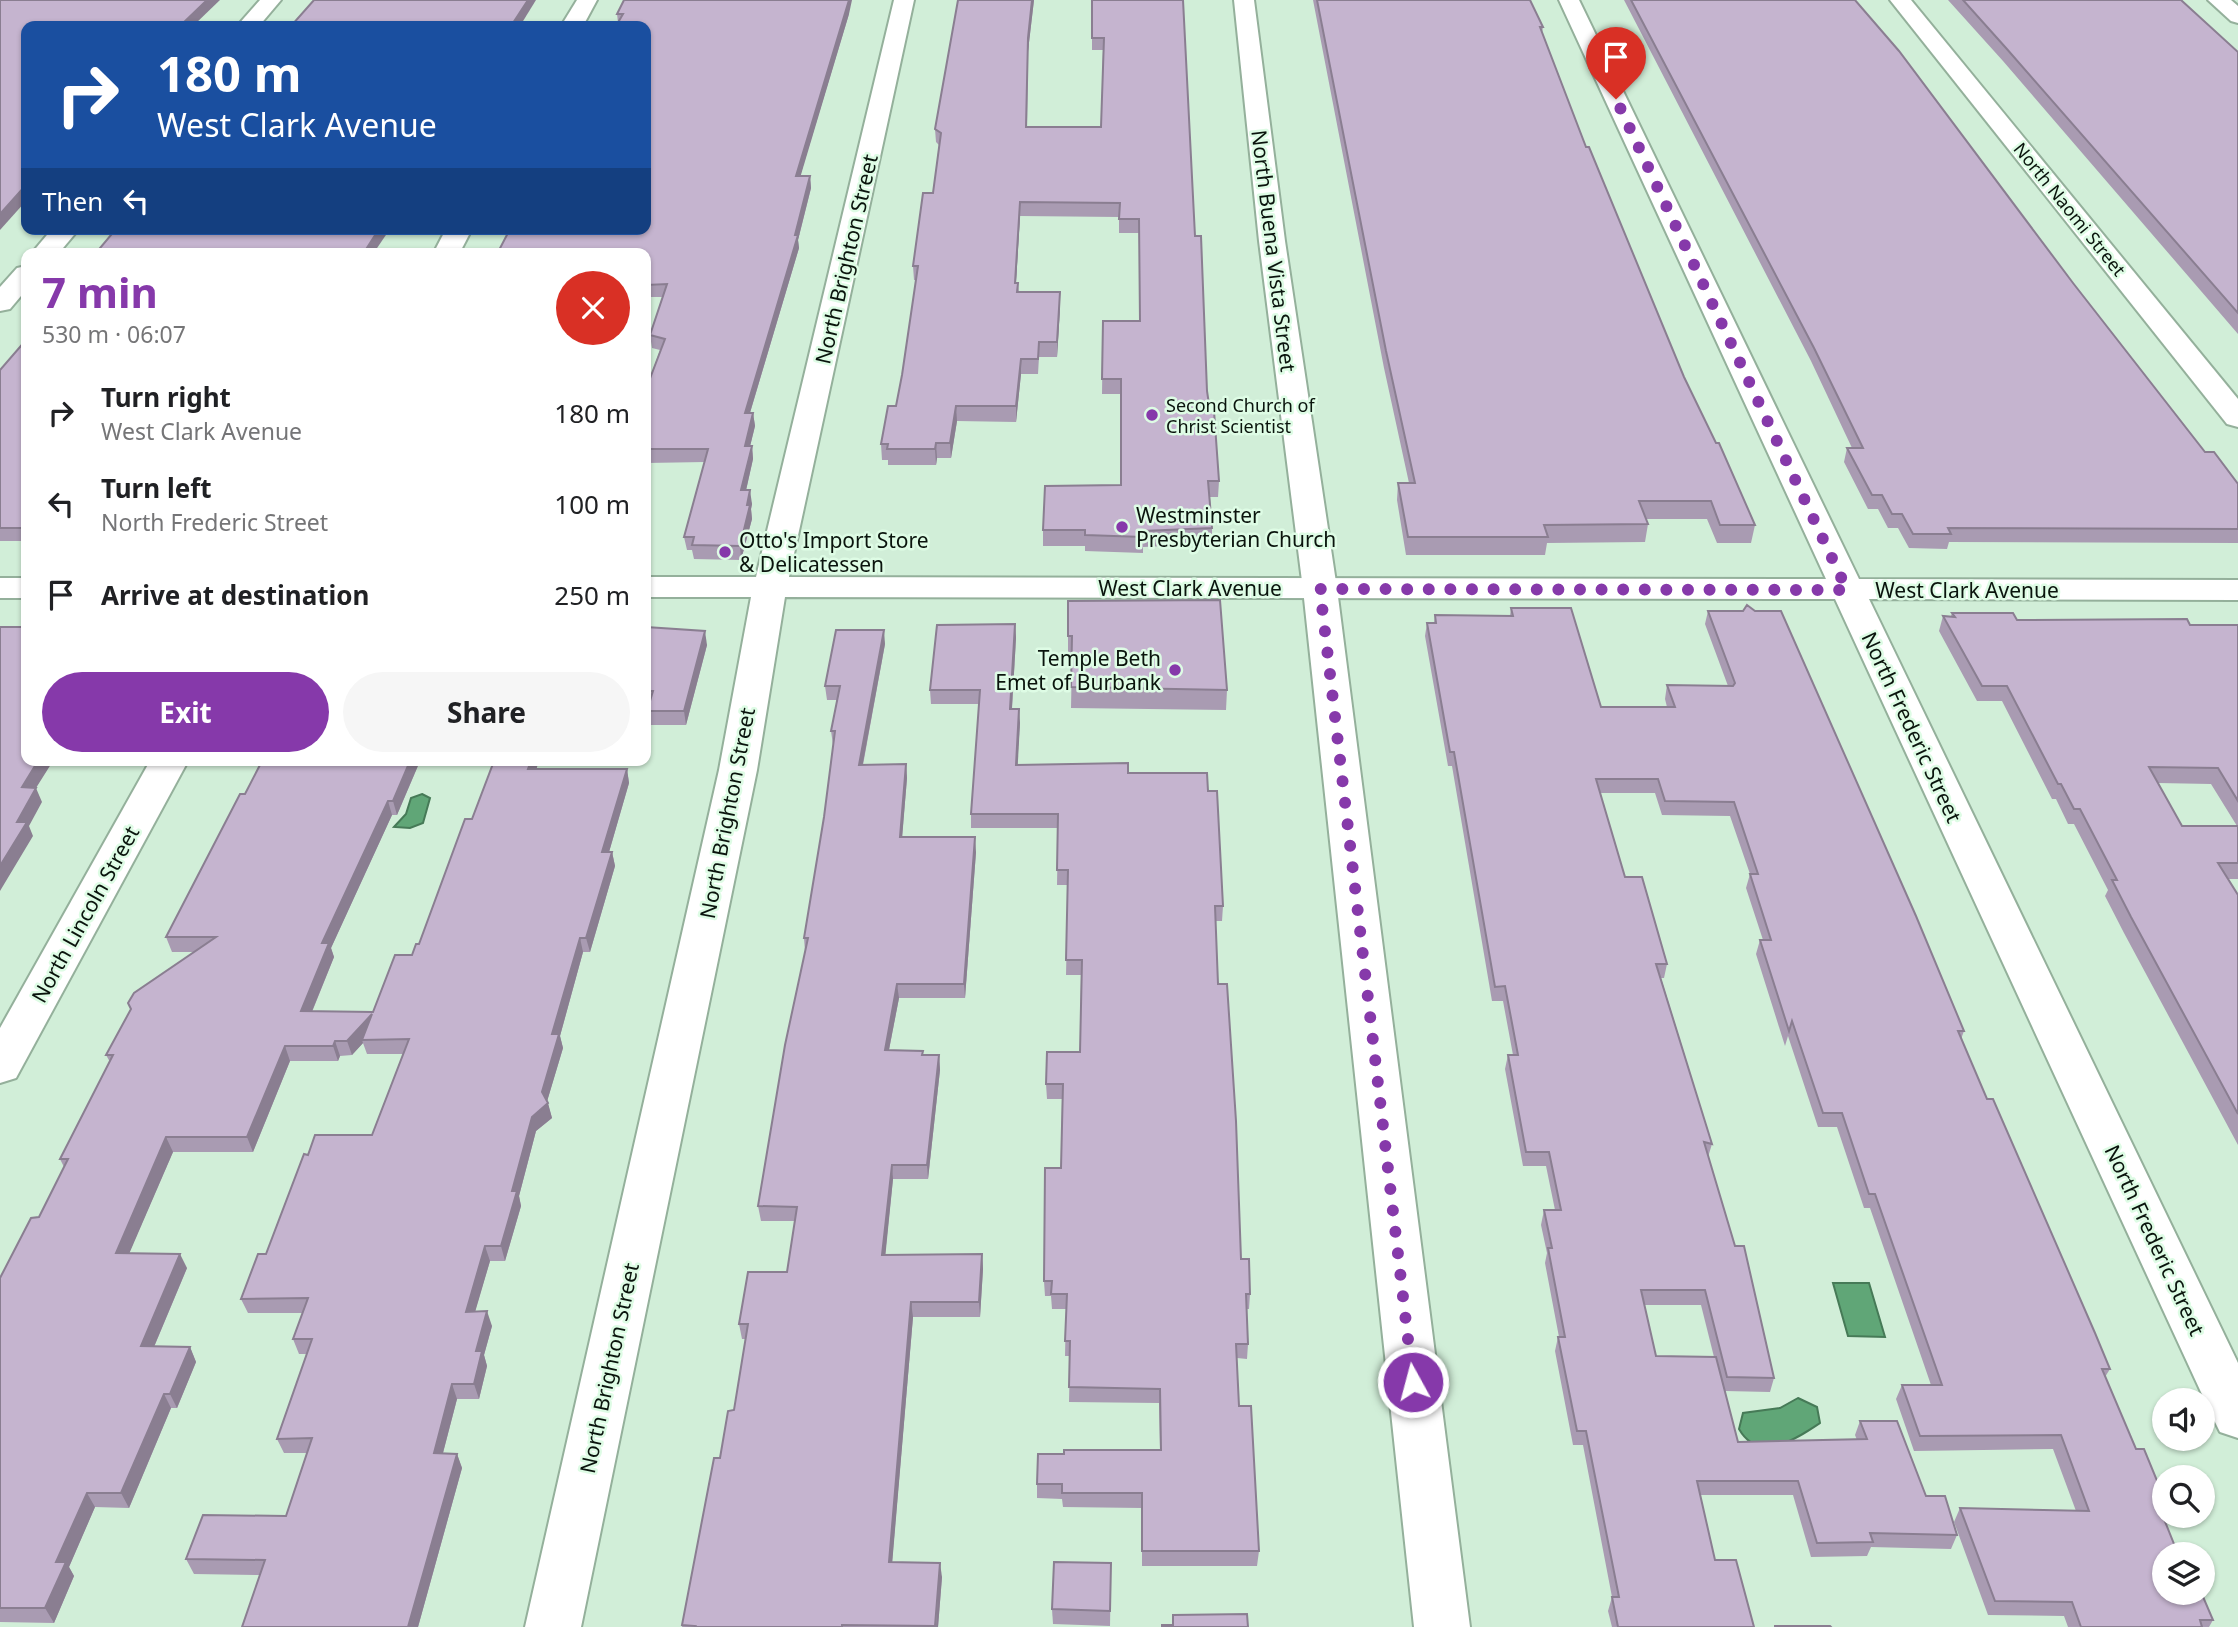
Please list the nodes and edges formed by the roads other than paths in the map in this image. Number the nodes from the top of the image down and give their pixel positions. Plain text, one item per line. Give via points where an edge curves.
1 (271, 0) edge
2 (587, 0) edge
3 (904, 0) edge
4 (1244, 0) edge
5 (1569, 0) edge
6 (1900, 0) edge
7 (2218, 0) edge
8 (2238, 17) edge
9 (252, 21) edge
10 (575, 21) edge
11 (21, 280) edge
12 (0, 303) edge
13 (2238, 418) edge
14 (651, 587) edge
15 (770, 587) junction
16 (0, 588) edge
17 (21, 588) edge
18 (1320, 589) junction
19 (1847, 590) junction
20 (2238, 590) edge
21 (166, 766) edge
22 (0, 1066) edge
23 (2238, 1416) edge
24 (553, 1627) edge
25 (1442, 1627) edge

1 - 9 street
2 - 10 street
3 - 15 street, North Brighton Street
4 - 18 street, North Buena Vista Street
5 - 19 street, North Frederic Street
6 - 13 street, North Naomi Street
7 - 8 street
11 - 12 street
14 - 15 street, West Clark Avenue
15 - 18 street, West Clark Avenue
15 - 24 street, North Brighton Street via 735,783
16 - 17 street
18 - 19 street, West Clark Avenue
18 - 25 street, North Buena Vista Street
19 - 20 street, West Clark Avenue
19 - 23 street, North Frederic Street
21 - 22 street, North Lincoln Street

